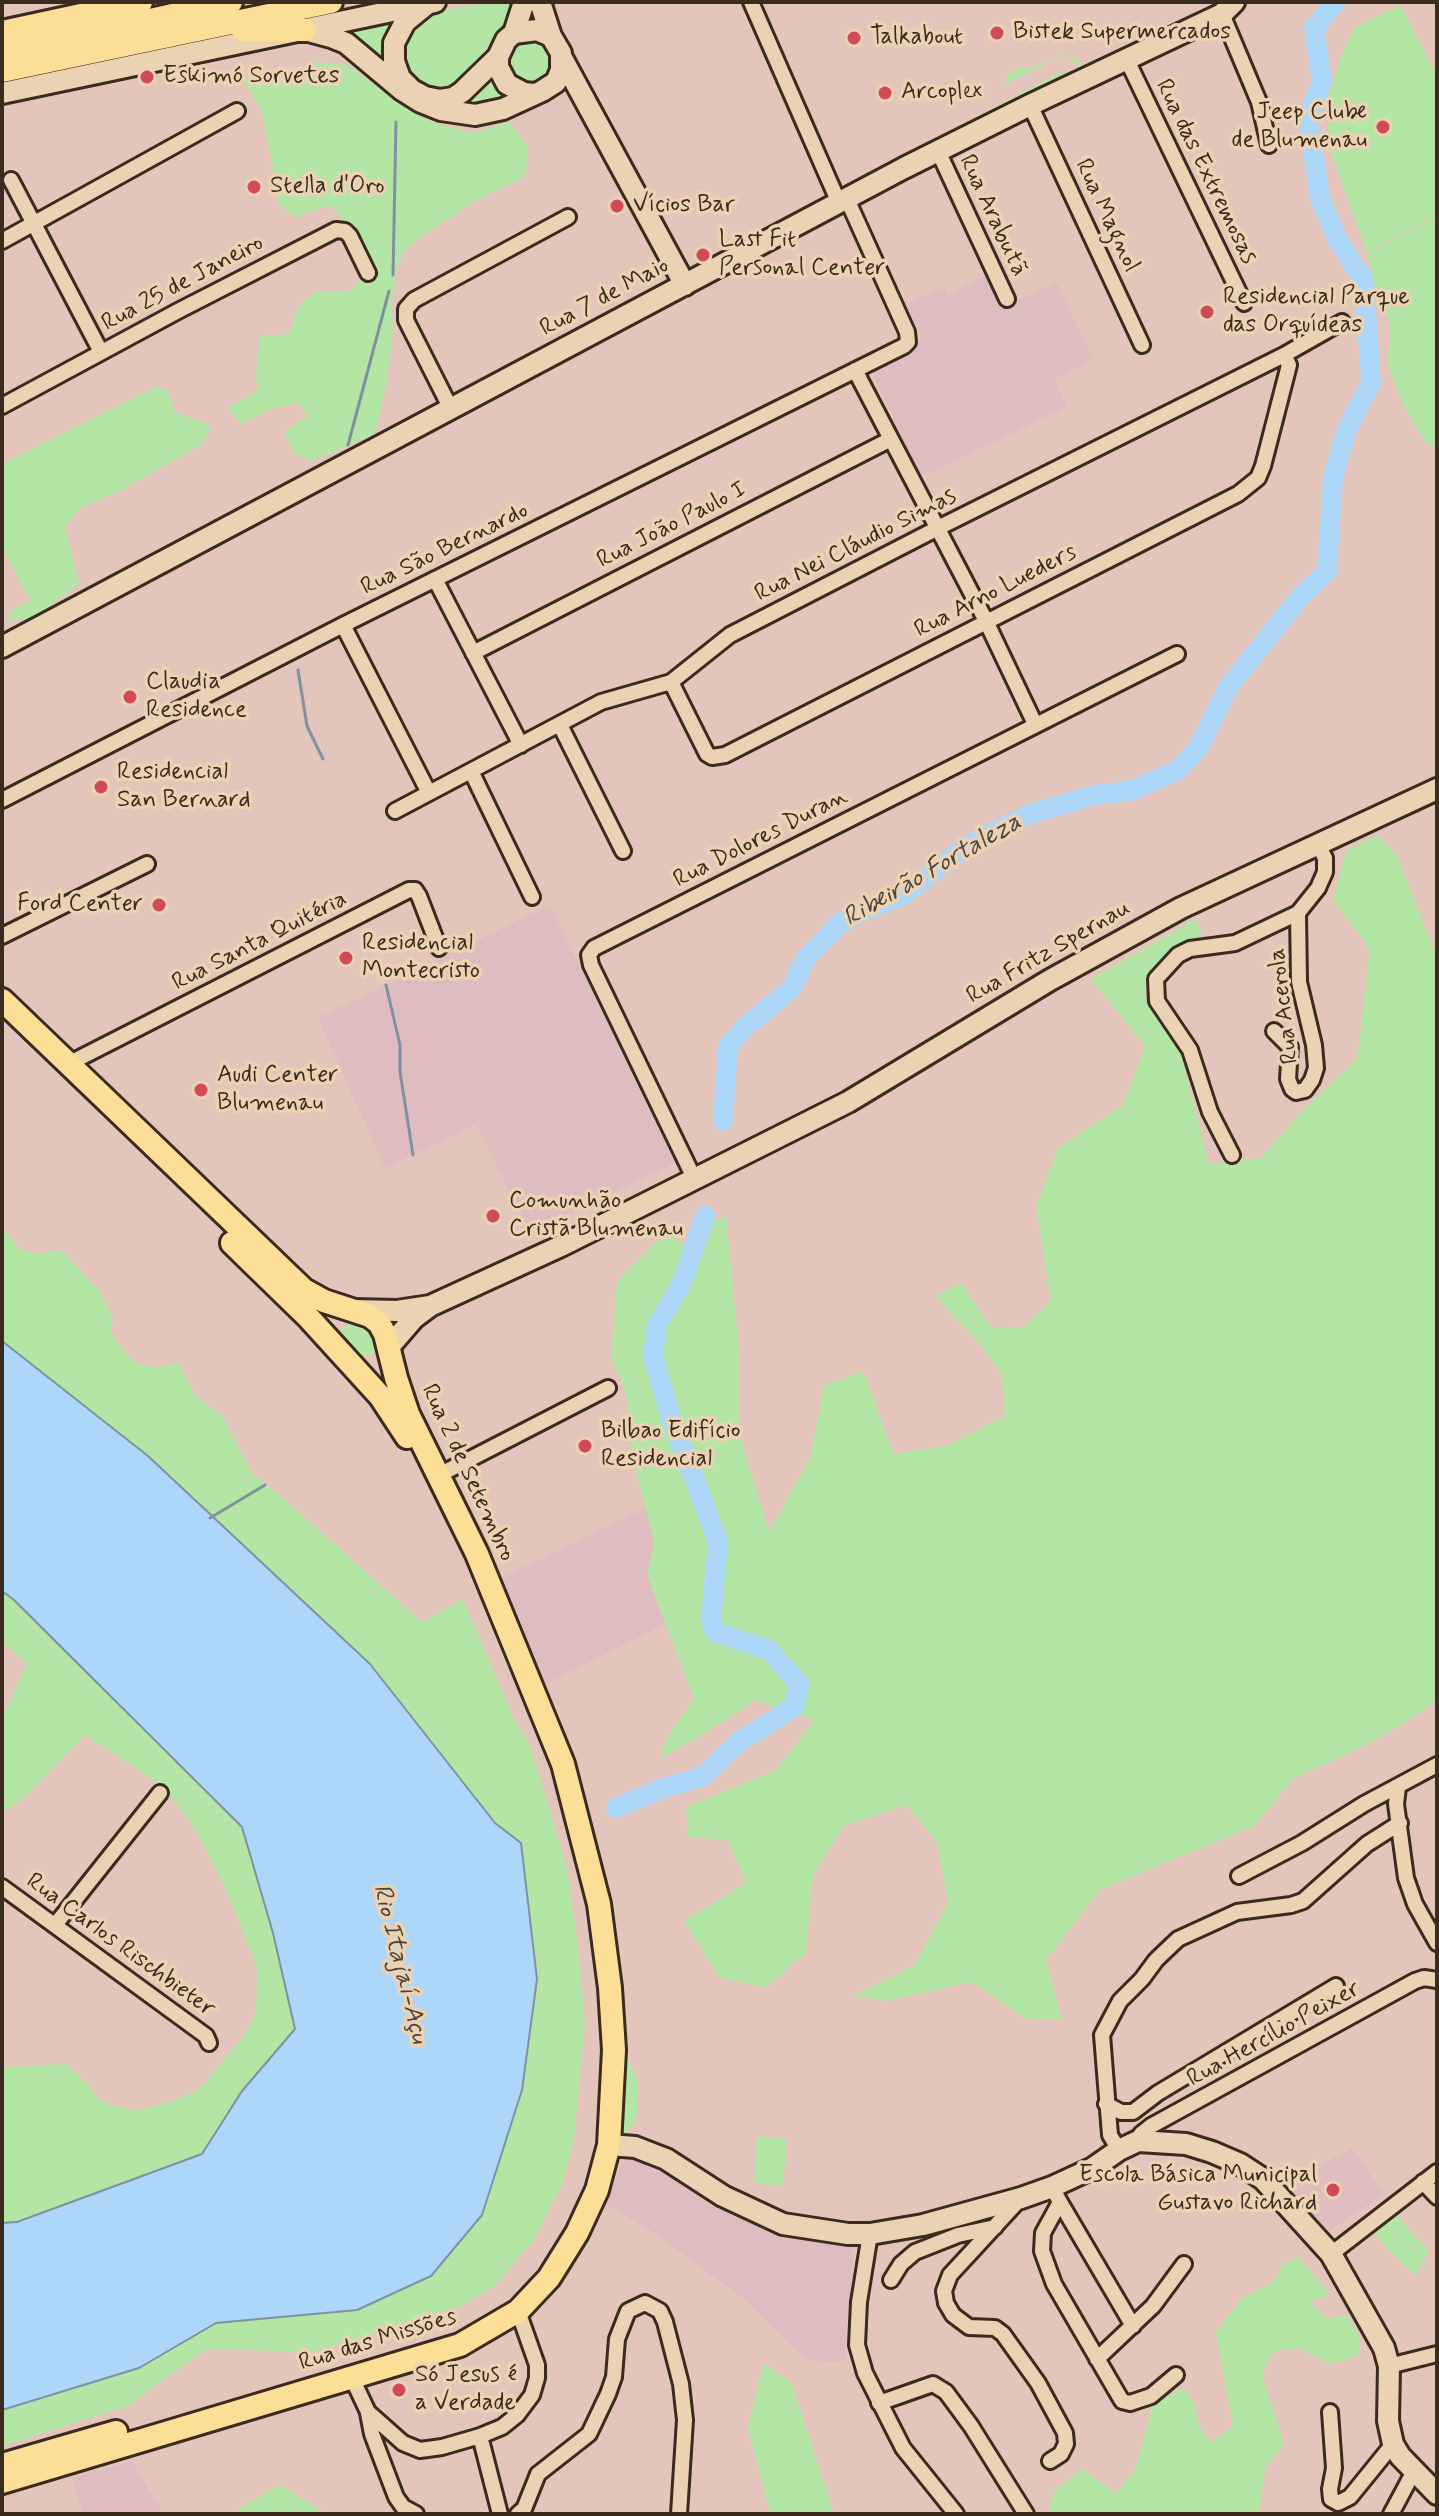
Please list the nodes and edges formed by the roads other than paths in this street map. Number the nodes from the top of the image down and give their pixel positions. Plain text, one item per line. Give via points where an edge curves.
1 (141, 2) edge
2 (231, 2) edge
3 (331, 2) edge
4 (524, 2) edge
5 (540, 2) edge
6 (751, 2) edge
7 (431, 3) edge
8 (1228, 8) edge
9 (198, 30) junction
10 (305, 30) junction
11 (2, 32) edge
12 (514, 33) junction
13 (551, 36) junction
14 (2, 53) edge
15 (498, 57) junction
16 (562, 58) junction
17 (1127, 60) junction
18 (2, 71) edge
19 (556, 82) junction
20 (578, 84) junction
21 (2, 93) edge
22 (534, 94) junction
23 (1030, 105) junction
24 (237, 111) dead end
25 (1269, 145) dead end
26 (938, 151) junction
27 (11, 180) dead end
28 (843, 201) junction
29 (568, 217) dead end
30 (35, 224) junction
31 (2, 241) edge
32 (368, 273) dead end
33 (685, 285) junction
34 (1007, 299) dead end
35 (1244, 303) dead end
36 (1342, 322) dead end
37 (1142, 345) dead end
38 (101, 352) junction
39 (1284, 355) junction
40 (855, 370) junction
41 (2, 406) edge
42 (451, 409) junction
43 (891, 439) junction
44 (938, 528) junction
45 (435, 579) junction
46 (986, 621) junction
47 (343, 625) junction
48 (2, 647) edge
49 (473, 653) junction
50 (1177, 654) dead end
51 (671, 682) junction
52 (1035, 724) junction
53 (560, 725) junction
54 (521, 745) junction
55 (471, 771) junction
56 (1437, 789) edge
57 (429, 793) junction
58 (2, 800) edge
59 (395, 811) dead end
60 (1318, 845) junction
61 (623, 851) dead end
62 (147, 864) dead end
63 (532, 897) dead end
64 (1298, 913) junction
65 (2, 936) edge
66 (439, 948) dead end
67 (2, 1000) edge
68 (2, 1019) edge
69 (1274, 1031) dead end
70 (68, 1064) junction
71 (1232, 1155) dead end
72 (694, 1178) junction
73 (430, 1306) junction
74 (354, 1310) junction
75 (327, 1339) junction
76 (389, 1347) junction
77 (353, 1366) junction
78 (608, 1388) dead end
79 (439, 1475) junction
80 (1437, 1765) edge
81 (1398, 1787) junction
82 (160, 1793) dead end
83 (1400, 1823) junction
84 (580, 1845) junction
85 (1239, 1876) dead end
86 (2, 1887) edge
87 (55, 1925) junction
88 (1437, 1943) edge
89 (1437, 1980) edge
90 (1336, 1986) dead end
91 (209, 2043) dead end
92 (1106, 2104) junction
93 (602, 2145) junction
94 (1128, 2145) junction
95 (1437, 2172) edge
96 (1423, 2182) junction
97 (1056, 2195) junction
98 (1437, 2197) edge
99 (1021, 2198) junction
100 (995, 2227) junction
101 (870, 2234) junction
102 (1331, 2254) junction
103 (1184, 2264) dead end
104 (891, 2280) dead end
105 (518, 2311) junction
106 (1133, 2326) junction
107 (1437, 2354) edge
108 (1097, 2359) junction
109 (1389, 2366) junction
110 (1176, 2375) dead end
111 (352, 2378) junction
112 (879, 2403) junction
113 (368, 2412) junction
114 (1330, 2412) dead end
115 (480, 2436) junction
116 (1393, 2444) junction
117 (1050, 2461) dead end
118 (2, 2465) edge
119 (1414, 2471) junction
120 (2, 2482) edge
121 (1437, 2494) edge
122 (416, 2514) edge
123 (501, 2514) edge
124 (518, 2514) edge
125 (679, 2514) edge
126 (956, 2514) edge
127 (1026, 2514) edge
128 (1391, 2514) edge

1 - 11 main road
2 - 14 main road
3 - 9 main road
4 - 12 street
5 - 13 street
6 - 28 street
7 - 10 street
7 - 15 street via 405,22 394,43 400,78 412,90 440,100 453,98
8 - 17 street, Rua 7 de Maio
8 - 25 street
9 - 10 main road
9 - 18 main road
10 - 21 street
10 - 22 street via 346,43 402,90 441,110 491,113
12 - 13 street via 537,30
12 - 15 street
13 - 16 street
15 - 22 street via 507,84
16 - 19 street
16 - 20 street
17 - 23 street, Rua 7 de Maio
17 - 35 street, Rua das Extremosas
19 - 20 street
19 - 22 street
20 - 33 street
23 - 26 street, Rua 7 de Maio
23 - 37 street, Rua Magnol
24 - 30 street
26 - 28 street, Rua 7 de Maio
26 - 34 street, Rua Arabutã
27 - 30 street
28 - 33 street, Rua 7 de Maio
28 - 40 street, Rua São Bernardo via 908,342
29 - 42 street via 406,309 406,320
30 - 31 street
30 - 38 street
32 - 38 street, Rua 25 de Janeiro via 350,236 336,230
33 - 42 street, Rua 7 de Maio
36 - 39 street, Rua Nei Cláudio Simas
38 - 41 street, Rua 25 de Janeiro
39 - 44 street, Rua Nei Cláudio Simas
39 - 46 street, Rua Arno Lueders via 1289,365 1282,397 1263,466 1249,487
40 - 43 street
40 - 45 street, Rua São Bernardo
42 - 48 street, Rua 7 de Maio
43 - 44 street
43 - 49 street, Rua João Paulo I
44 - 46 street
44 - 51 street, Rua Nei Cláudio Simas via 730,635
45 - 47 street, Rua São Bernardo
45 - 49 street
46 - 51 street, Rua Arno Lueders via 718,757 701,746
46 - 52 street
47 - 57 street
47 - 58 street, Rua São Bernardo
49 - 54 street
50 - 52 street, Rua Dolores Duran
51 - 53 street, Rua Nei Cláudio Simas via 601,702
52 - 72 street, Rua Dolores Duran via 594,948 591,965
53 - 54 street, Rua Nei Cláudio Simas
53 - 61 street
54 - 55 street, Rua Nei Cláudio Simas
55 - 57 street, Rua Nei Cláudio Simas
55 - 63 street
56 - 60 street, Rua Fritz Spernau
57 - 59 street, Rua Nei Cláudio Simas
60 - 64 street, Rua Acerola via 1325,872
60 - 72 street, Rua Fritz Spernau via 1181,908 848,1102
62 - 65 street
64 - 69 street, Rua Acerola via 1299,982 1316,1068 1305,1090 1292,1089 1290,1047
64 - 71 street via 1235,943 1190,949 1156,979 1157,1001 1190,1050 1210,1112
66 - 70 street, Rua Santa Quitéria via 419,896 409,890
67 - 70 main road, Rua 2 de Setembro
68 - 75 main road, Rua 2 de Setembro
70 - 74 main road, Rua 2 de Setembro via 304,1290
72 - 73 street, Rua Fritz Spernau
73 - 74 street
73 - 76 street
74 - 75 main road via 337,1317
74 - 76 main road, Rua 2 de Setembro via 379,1323
75 - 77 main road, Rua 2 de Setembro
76 - 77 main road via 372,1366
76 - 79 main road, Rua 2 de Setembro via 402,1398
77 - 84 main road, Rua 2 de Setembro via 398,1421 431,1480 533,1716
78 - 79 street
79 - 84 main road, Rua 2 de Setembro via 551,1734
80 - 81 street
81 - 83 street
81 - 85 street
82 - 87 street
83 - 88 street via 1406,1878
83 - 92 street via 1367,1844 1303,1901 1237,1912 1178,1939 1156,1960 1120,2001 1102,2035
84 - 93 main road, Rua das Missões via 605,1940 608,2050
86 - 87 street, Rua Carlos Rischbieter
87 - 91 street, Rua Carlos Rischbieter
89 - 94 street, Rua Hercílio Peixer via 1415,1981 1151,2126
90 - 92 street via 1133,2112
92 - 94 street via 1110,2135
93 - 101 street via 635,2147 666,2159 723,2196 783,2224
93 - 105 main road, Rua das Missões via 597,2190 577,2233 549,2278
93 - 118 main road, Rua das Missões via 565,2231 527,2285 495,2312 446,2335
94 - 97 street
94 - 102 street via 1186,2144 1240,2164 1279,2194
95 - 96 street
96 - 98 street
96 - 102 street
97 - 99 street
97 - 106 street
97 - 108 street via 1042,2251 1054,2284
99 - 100 street
99 - 101 street
100 - 104 street via 915,2252
100 - 117 street via 950,2275 946,2303 969,2327 995,2328 1003,2334 1038,2383 1065,2433 1061,2454
101 - 112 street via 857,2345
102 - 109 street
103 - 106 street
105 - 111 main road, Rua das Missões via 460,2345
105 - 115 street via 537,2365 532,2395 502,2427
106 - 108 street
107 - 109 street
108 - 110 street via 1122,2401 1130,2403 1151,2396
109 - 116 street
111 - 113 street
111 - 120 main road, Rua das Missões
112 - 126 street via 903,2448
112 - 127 street via 933,2384 946,2392
113 - 115 street via 403,2443 420,2450
113 - 122 street via 396,2497
114 - 116 street via 1330,2489 1331,2499 1338,2503 1350,2497
115 - 123 street
116 - 119 street
119 - 121 street
119 - 128 street
124 - 125 street via 538,2474 589,2434 614,2377 617,2339 628,2311 645,2303 660,2311 665,2322 681,2384 685,2420

